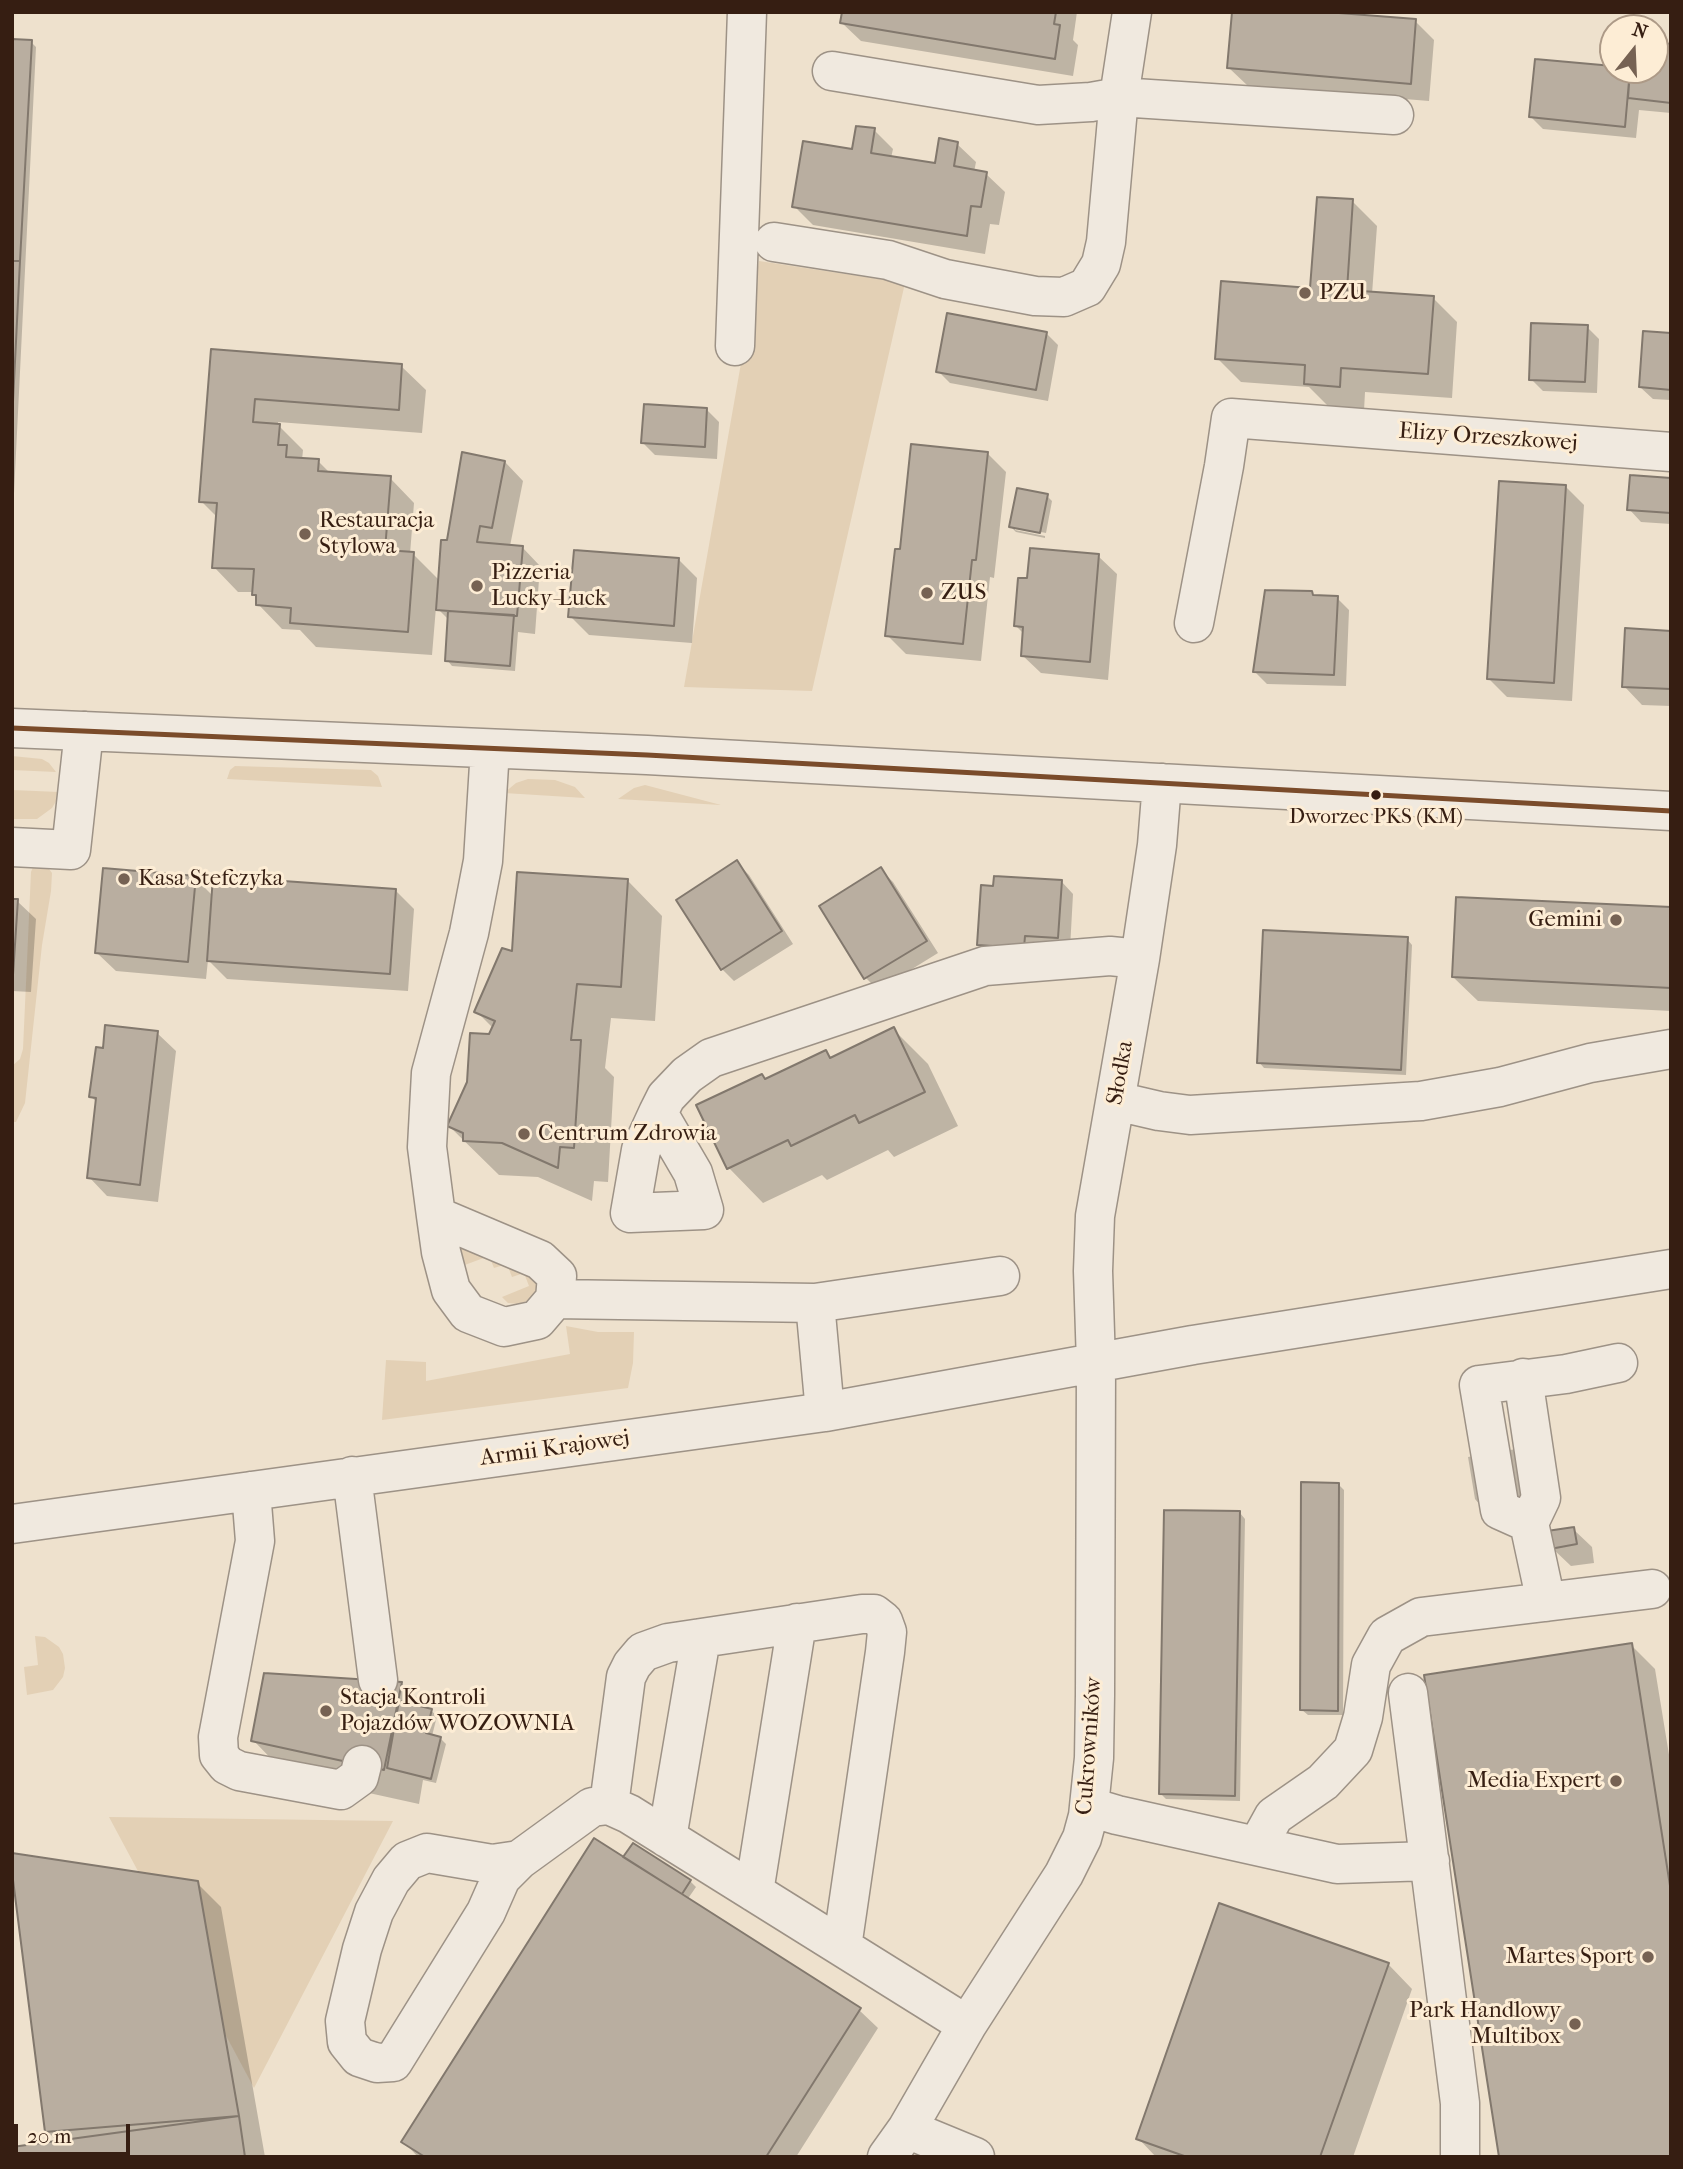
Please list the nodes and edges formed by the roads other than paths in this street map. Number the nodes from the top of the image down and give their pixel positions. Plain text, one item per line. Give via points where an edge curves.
1 (747, 12) edge
2 (1132, 12) edge
3 (832, 71) dead end
4 (1119, 97) junction
5 (1394, 115) dead end
6 (774, 242) dead end
7 (735, 346) dead end
8 (1671, 452) edge
9 (1194, 623) dead end
10 (12, 728) edge
11 (84, 731) junction
12 (490, 749) junction
13 (1163, 783) junction
14 (1671, 810) edge
15 (12, 847) edge
16 (1140, 960) junction
17 (1671, 1049) edge
18 (1116, 1101) junction
19 (658, 1113) dead end
20 (436, 1216) junction
21 (1671, 1269) edge
22 (1000, 1276) dead end
23 (555, 1299) junction
24 (815, 1303) junction
25 (1618, 1363) dead end
26 (1096, 1364) junction
27 (825, 1412) junction
28 (352, 1476) junction
29 (251, 1491) junction
30 (12, 1524) edge
31 (1652, 1589) dead end
32 (1546, 1602) junction
33 (797, 1623) junction
34 (701, 1638) junction
35 (378, 1680) dead end
36 (1408, 1693) dead end
37 (362, 1765) dead end
38 (609, 1805) junction
39 (1090, 1807) junction
40 (667, 1838) junction
41 (1258, 1845) junction
42 (519, 1860) junction
43 (1430, 1861) junction
44 (754, 1892) junction
45 (842, 1947) junction
46 (967, 2025) junction
47 (897, 2143) edge
48 (975, 2157) edge
49 (1461, 2157) edge

1 - 7 street
2 - 4 street
3 - 4 street via 1038,105
4 - 5 street
4 - 6 street via 1101,264 1087,287 1064,297 945,279 888,260
8 - 9 street, Elizy Orzeszkowej via 1231,418
10 - 11 street
11 - 12 street
11 - 15 street via 71,850
12 - 13 street
12 - 20 street via 484,861 428,1101 427,1147
13 - 14 street
13 - 16 street, Słodka
16 - 18 street, Słodka
16 - 19 street via 1110,956 985,966 711,1058 687,1075
17 - 18 street via 1421,1101 1190,1115
18 - 26 street, Słodka via 1095,1216
20 - 23 street via 540,1260 557,1276
20 - 23 street via 451,1290 468,1313 504,1327 537,1320
21 - 26 street, Armii Krajowej
22 - 24 street
23 - 24 street
24 - 27 street
25 - 32 street via 1523,1378 1541,1499 1529,1523
26 - 27 street, Armii Krajowej
26 - 39 street, Cukrowników
27 - 28 street, Armii Krajowej
28 - 29 street, Armii Krajowej
28 - 35 street
29 - 30 street, Armii Krajowej
29 - 37 street via 255,1541 218,1737 219,1755 239,1771 341,1790 359,1777
31 - 32 street
32 - 41 street via 1421,1617 1387,1636 1371,1665 1353,1750 1323,1782 1274,1816
33 - 34 street
33 - 44 street
33 - 45 street via 874,1614 887,1632
34 - 38 street via 643,1652 632,1665 626,1677
34 - 40 street
36 - 43 street
38 - 40 street
38 - 42 street via 592,1807
39 - 41 street
39 - 46 street, Cukrowników via 1082,1838 1064,1874
40 - 44 street
41 - 43 street via 1338,1864
42 - 42 street via 492,1864 427,1853 407,1861 391,1880 374,1912 345,2021 347,2042 359,2057 393,2062 486,1912 501,1878
43 - 49 street via 1460,2103
44 - 45 street
45 - 46 street
46 - 47 street, Cukrowników
47 - 48 street

